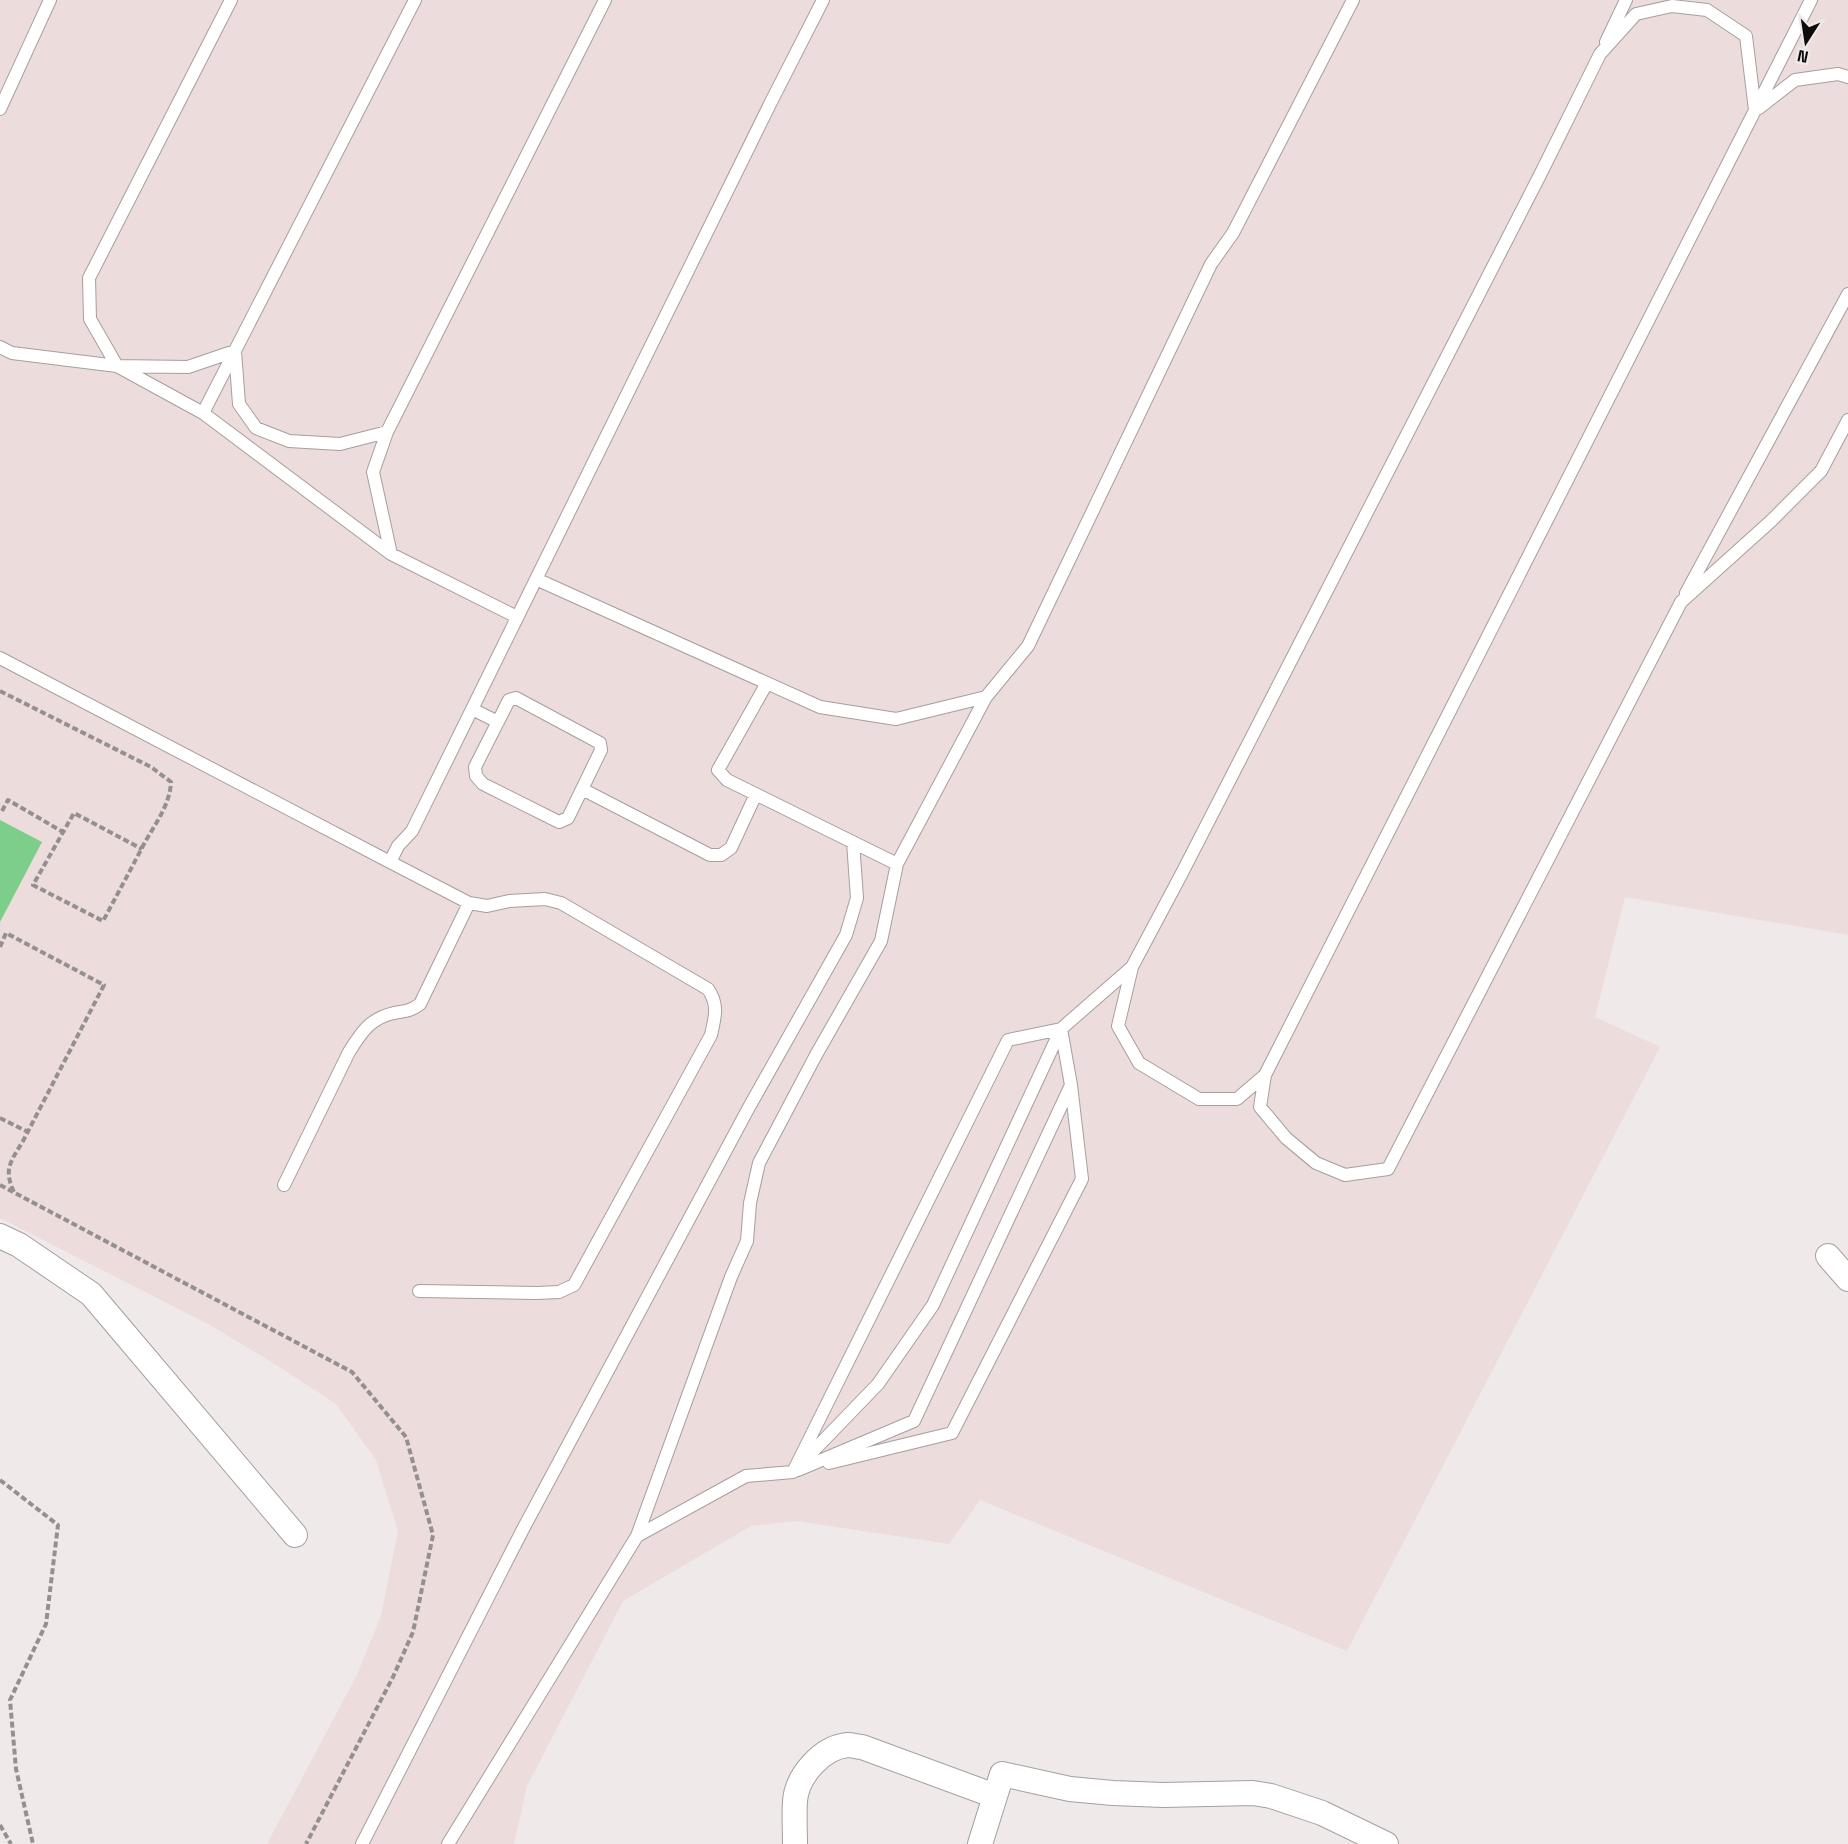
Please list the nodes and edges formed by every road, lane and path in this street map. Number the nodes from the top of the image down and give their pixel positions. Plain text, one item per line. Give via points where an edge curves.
1 (50, 0) edge
2 (231, 0) edge
3 (415, 0) edge
4 (605, 0) edge
5 (823, 0) edge
6 (1353, 0) edge
7 (1626, 0) edge
8 (1811, 0) edge
9 (1600, 54) junction
10 (1848, 77) edge
11 (0, 109) edge
12 (1755, 110) junction
13 (1848, 294) edge
14 (0, 347) edge
15 (235, 351) junction
16 (117, 366) junction
17 (203, 414) junction
18 (1848, 420) edge
19 (387, 432) junction
20 (391, 554) junction
21 (536, 579) junction
22 (1682, 602) junction
23 (517, 617) junction
24 (0, 658) edge
25 (766, 683) junction
26 (0, 691) edge
27 (986, 697) junction
28 (472, 709) junction
29 (498, 722) junction
30 (582, 789) junction
31 (756, 794) junction
32 (2, 811) dead end
33 (63, 832) junction
34 (853, 842) junction
35 (142, 849) junction
36 (390, 862) junction
37 (897, 864) junction
38 (469, 903) junction
39 (0, 947) edge
40 (1132, 967) junction
41 (1061, 1029) junction
42 (1265, 1075) junction
43 (1071, 1085) junction
44 (0, 1118) edge
45 (28, 1132) junction
46 (0, 1185) edge
47 (284, 1185) dead end
48 (14, 1193) junction
49 (0, 1236) edge
50 (1828, 1256) dead end
51 (1848, 1279) edge
52 (419, 1291) dead end
53 (793, 1472) junction
54 (0, 1480) edge
55 (296, 1535) dead end
56 (637, 1536) junction
57 (995, 1796) junction
58 (0, 1825) edge
59 (11, 1844) edge
60 (33, 1844) edge
61 (306, 1844) edge
62 (362, 1844) edge
63 (448, 1844) edge
64 (795, 1844) edge
65 (980, 1844) edge
66 (1386, 1844) edge

1 - 11 lane
2 - 16 lane via 88,278 90,319
3 - 15 lane
4 - 19 lane
5 - 21 lane
6 - 27 lane via 1233,233 1211,264 1028,646
7 - 9 lane
8 - 12 lane
9 - 12 lane via 1636,14 1672,6 1707,10 1746,36
9 - 40 lane
10 - 12 lane via 1838,74 1795,80
12 - 42 lane
13 - 22 lane
14 - 16 lane via 12,353
15 - 16 lane via 188,367
15 - 17 lane
15 - 19 lane via 239,404 256,428 289,441 340,444
16 - 17 lane
17 - 20 lane
18 - 22 lane via 1821,471
19 - 20 lane via 374,472
20 - 23 lane
21 - 23 lane
21 - 25 lane
22 - 42 lane via 1388,1169 1345,1175 1316,1163 1286,1138 1260,1107
23 - 28 lane
24 - 36 lane
25 - 27 lane via 820,707 896,719
25 - 31 lane via 718,770 727,780
26 - 35 path via 151,767 171,782 171,793
27 - 37 lane
28 - 29 lane
28 - 36 lane via 412,831
29 - 30 lane via 508,700 516,698 600,743 601,750
29 - 30 lane via 476,767 476,776 483,784 560,822 568,818
30 - 31 lane via 710,855 721,855 731,848
31 - 34 lane
32 - 33 path via 8,800
33 - 35 path via 74,813
33 - 35 path via 33,885 103,921
34 - 37 lane
34 - 62 lane via 857,898 846,935 522,1531
36 - 38 lane
37 - 56 lane via 881,941 759,1163 747,1241
38 - 47 lane via 420,1004 410,1011 379,1017 361,1032
38 - 52 lane via 487,906 545,899 561,903 708,989 715,999 716,1013 706,1044 574,1285 559,1292
39 - 45 path via 6,933 105,985
40 - 41 lane
40 - 42 lane via 1118,1026 1139,1063 1200,1099 1237,1099
41 - 43 lane
41 - 53 lane via 933,1305 878,1384
41 - 53 lane via 1008,1040
43 - 53 lane via 914,1421
43 - 53 lane via 1082,1179 952,1433
44 - 45 path
45 - 48 path via 9,1164 8,1179
46 - 48 path
48 - 61 path via 352,1372 406,1437 433,1535 413,1632
49 - 55 street via 91,1293
50 - 51 street
53 - 56 lane via 746,1476
54 - 60 path via 58,1525 46,1624 10,1700 16,1769
56 - 63 lane
57 - 64 street via 847,1745 812,1763 804,1776 795,1798
57 - 65 street
57 - 66 street via 1002,1774 1070,1789 1113,1793 1253,1793 1298,1804
58 - 59 path

